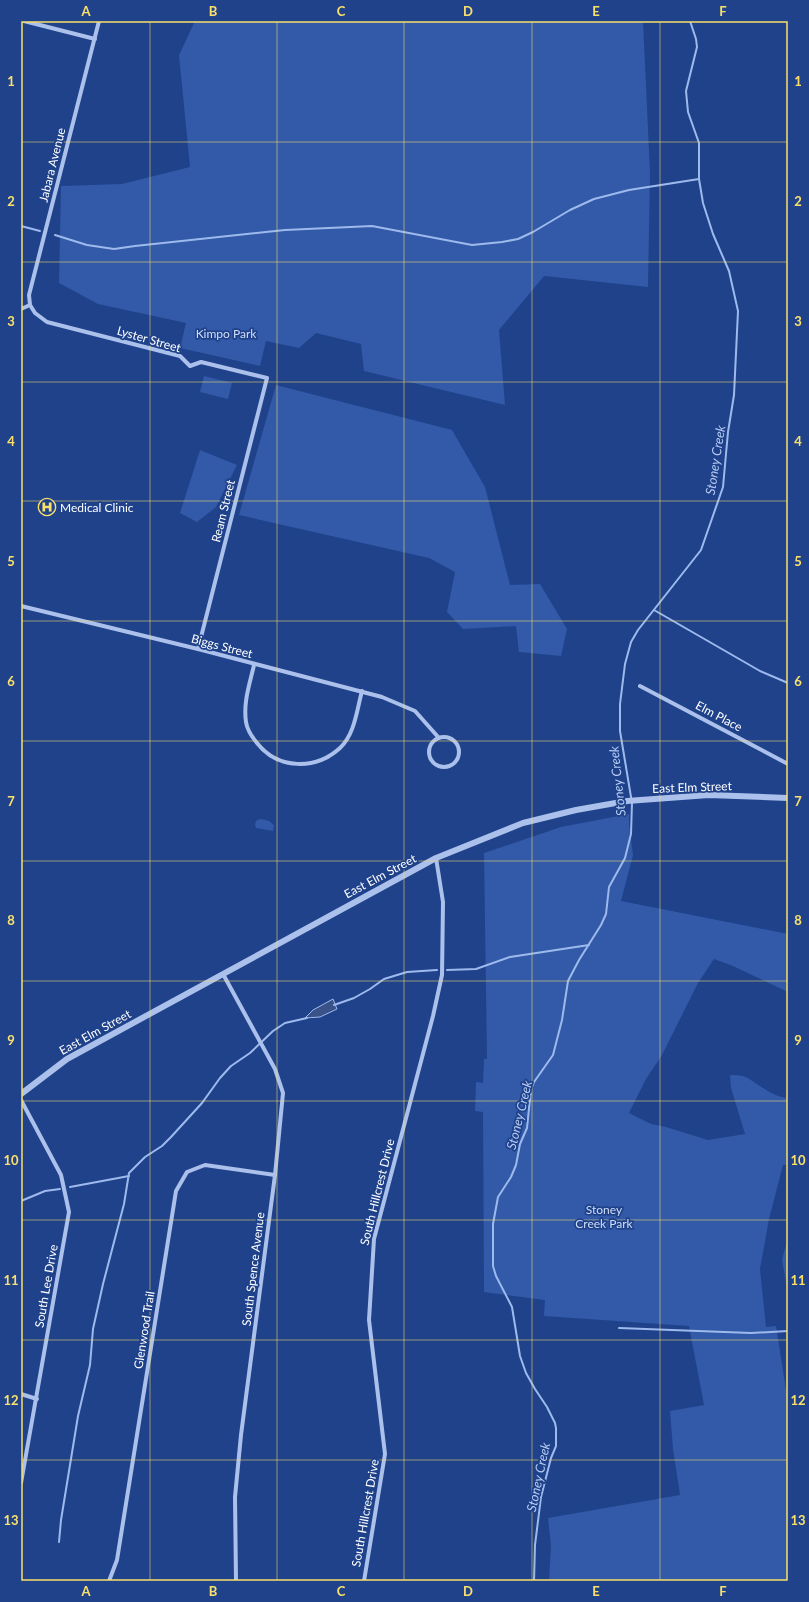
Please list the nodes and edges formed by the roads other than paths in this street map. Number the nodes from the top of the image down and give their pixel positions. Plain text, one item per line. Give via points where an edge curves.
1 (24, 21) edge
2 (99, 21) edge
3 (95, 39) junction
4 (30, 305) junction
5 (21, 309) edge
6 (266, 378) joint
7 (21, 606) edge
8 (198, 649) junction
9 (254, 665) junction
10 (640, 686) dead end
11 (362, 691) junction
12 (439, 738) junction
13 (788, 764) edge
14 (788, 798) edge
15 (436, 858) junction
16 (223, 974) junction
17 (21, 1094) edge
18 (21, 1100) edge
19 (275, 1175) junction
20 (21, 1394) edge
21 (37, 1399) junction
22 (21, 1483) edge
23 (109, 1581) edge
24 (236, 1581) edge
25 (364, 1581) edge

1 - 3 street
2 - 3 street, Jabara Avenue
3 - 4 street, Jabara Avenue via 29,295
4 - 5 street
4 - 6 street, Lyster Street via 35,313 47,322 180,356 190,366 201,362
6 - 8 street, Ream Street
7 - 8 street, Biggs Street
8 - 9 street, Biggs Street
9 - 11 street, Biggs Street
9 - 11 street via 245,706 246,724 252,738 263,751 277,760 292,764 309,764 326,758 341,747 351,732
10 - 13 street, Elm Place
11 - 12 street, Biggs Street via 415,711
12 - 12 street via 430,746 429,754 433,764 440,768 451,766 458,758 459,748 453,740
14 - 15 street, East Elm Street via 709,795 627,801 523,823
15 - 16 street, East Elm Street
15 - 25 street, South Hillcrest Drive via 443,902 442,975 374,1239 369,1320 385,1454
16 - 17 street, East Elm Street via 67,1059
16 - 19 street, South Spence Avenue via 274,1069 283,1093
18 - 21 street, South Lee Drive via 61,1175 69,1212
19 - 23 street, Glenwood Trail via 205,1165 187,1172 176,1191 117,1560
19 - 24 street, South Spence Avenue via 235,1497
20 - 21 street
21 - 22 street, South Lee Drive

